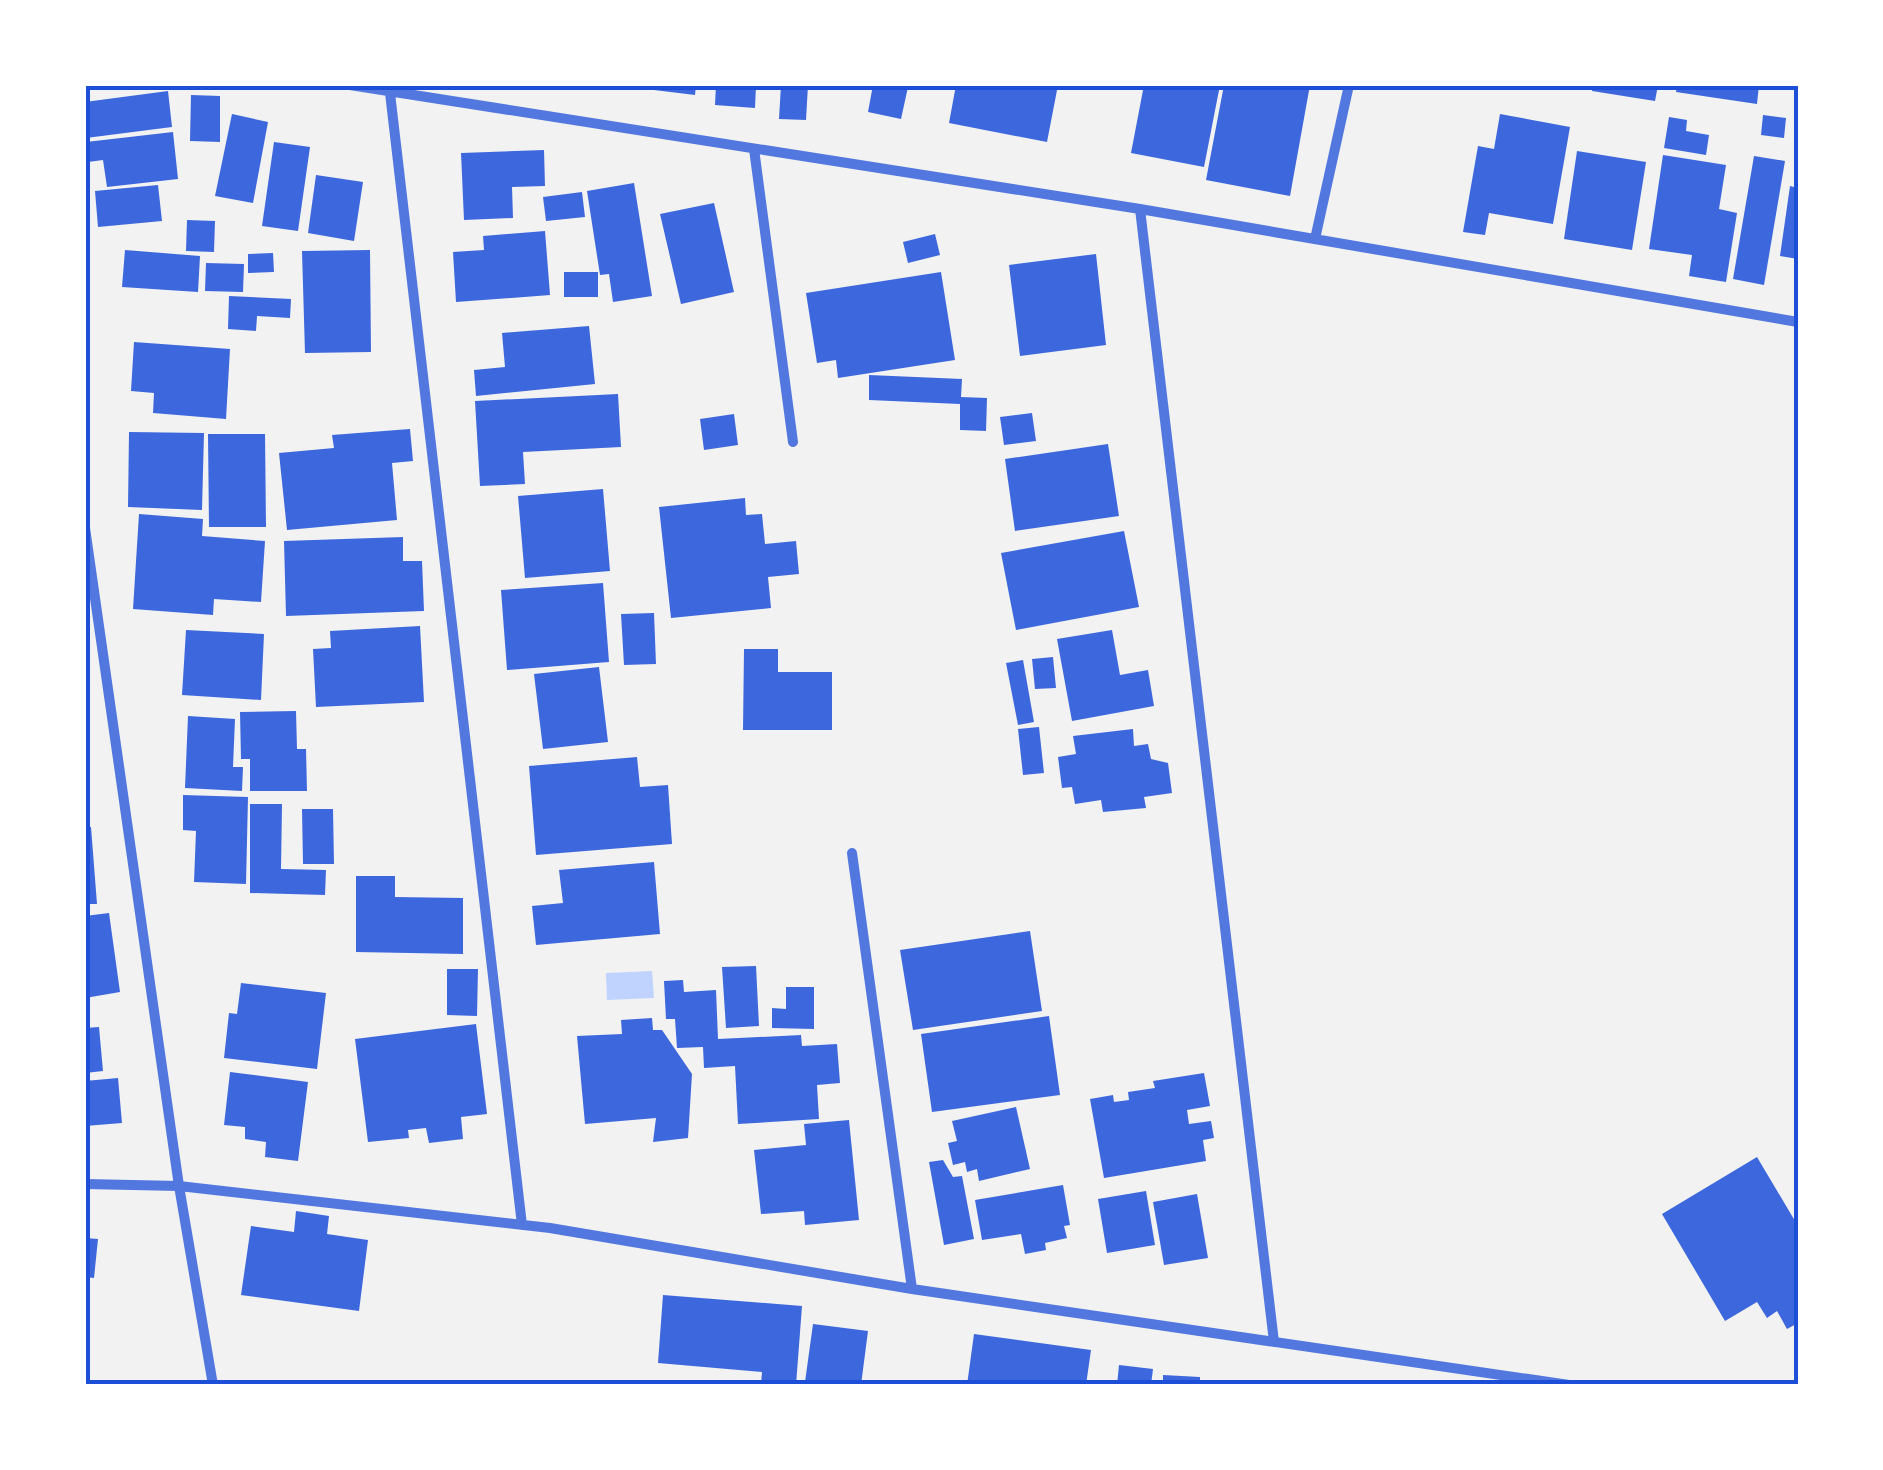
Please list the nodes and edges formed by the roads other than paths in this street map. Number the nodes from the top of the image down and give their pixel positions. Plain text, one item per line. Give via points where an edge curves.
1 (350, 85) edge
2 (1349, 85) edge
3 (390, 93) junction
4 (754, 150) junction
5 (1140, 209) junction
6 (1315, 239) junction
7 (1798, 322) edge
8 (794, 442) dead end
9 (85, 528) edge
10 (852, 853) dead end
11 (85, 1184) edge
12 (179, 1186) junction
13 (522, 1225) junction
14 (912, 1289) junction
15 (1274, 1342) junction
16 (213, 1385) edge
17 (1569, 1385) edge

1 - 3 street
2 - 6 street
3 - 4 street
3 - 13 street
4 - 5 street
4 - 8 street
5 - 6 street
5 - 15 street
6 - 7 street
9 - 12 street
10 - 14 street
11 - 12 street
12 - 13 street
12 - 16 street
13 - 14 street
14 - 15 street
15 - 17 street

